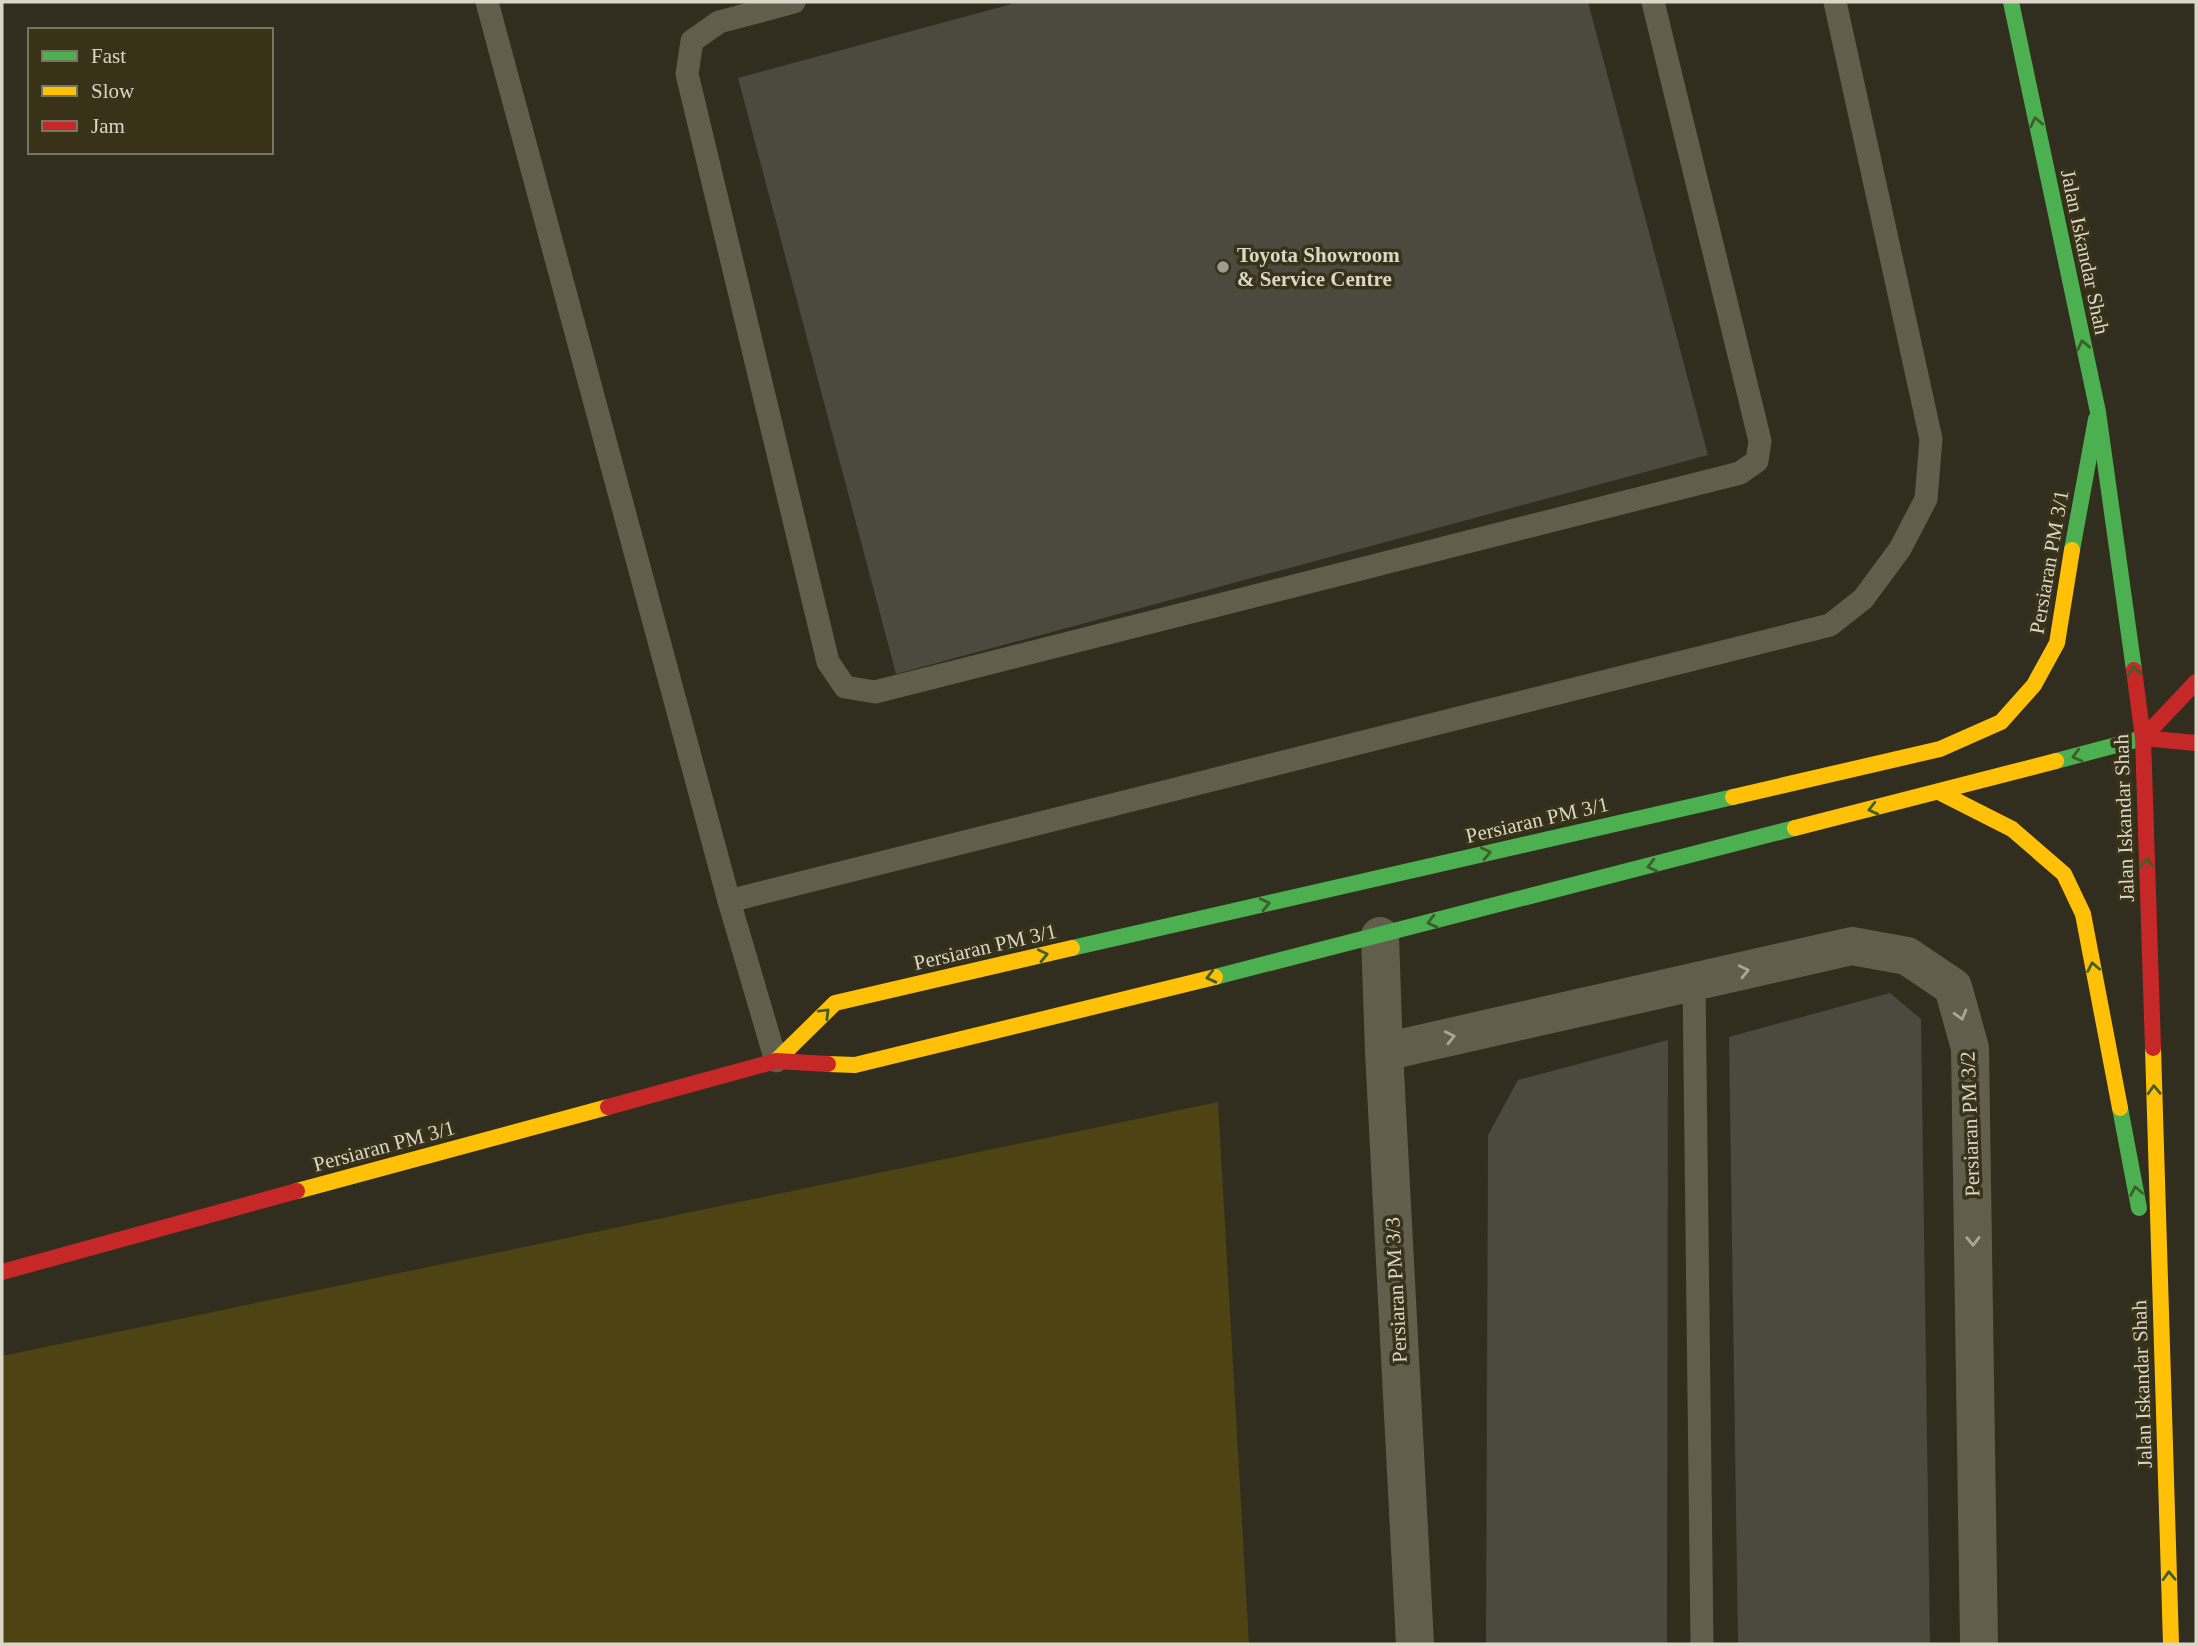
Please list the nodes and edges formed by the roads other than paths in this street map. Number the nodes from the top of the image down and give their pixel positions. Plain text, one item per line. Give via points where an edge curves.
1 (487, 2) edge
2 (794, 2) edge
3 (1653, 2) edge
4 (1835, 2) edge
5 (2011, 2) edge
6 (2098, 412) junction
7 (2196, 682) edge
8 (2143, 738) junction
9 (2196, 743) edge
10 (1939, 792) junction
11 (729, 901) junction
12 (1380, 936) junction
13 (1694, 982) junction
14 (1384, 1052) junction
15 (776, 1061) junction
16 (2, 1272) edge
17 (2162, 1330) junction
18 (1415, 1644) edge
19 (1702, 1644) edge
20 (1979, 1644) edge
21 (2171, 1644) edge

1 - 11 lane
2 - 3 lane via 719,22 692,41 687,74 828,662 845,687 875,692 1740,473 1757,461 1760,442
4 - 11 lane via 1931,439 1926,499 1900,549 1863,599 1830,625
6 -> 5 street, Jalan Iskandar Shah
8 -> 6 street, Jalan Iskandar Shah
15 -> 6 street, Persiaran PM 3/1 via 835,1003 1940,749 2001,722 2034,685 2057,643
7 - 8 street
8 - 9 street
8 -> 10 street, Persiaran PM 3/1
17 -> 8 street, Jalan Iskandar Shah
10 -> 12 street, Persiaran PM 3/1
17 -> 10 street via 2083,914 2064,874 2011,829
11 - 15 lane
12 - 14 street, Persiaran PM 3/3
12 -> 15 street, Persiaran PM 3/1 via 855,1065
14 -> 13 street, Persiaran PM 3/2
13 - 19 lane
13 -> 20 street, Persiaran PM 3/2 via 1852,946 1907,956 1953,987 1970,1048
14 - 18 street, Persiaran PM 3/3
15 - 16 street, Persiaran PM 3/1
21 -> 17 street, Jalan Iskandar Shah

